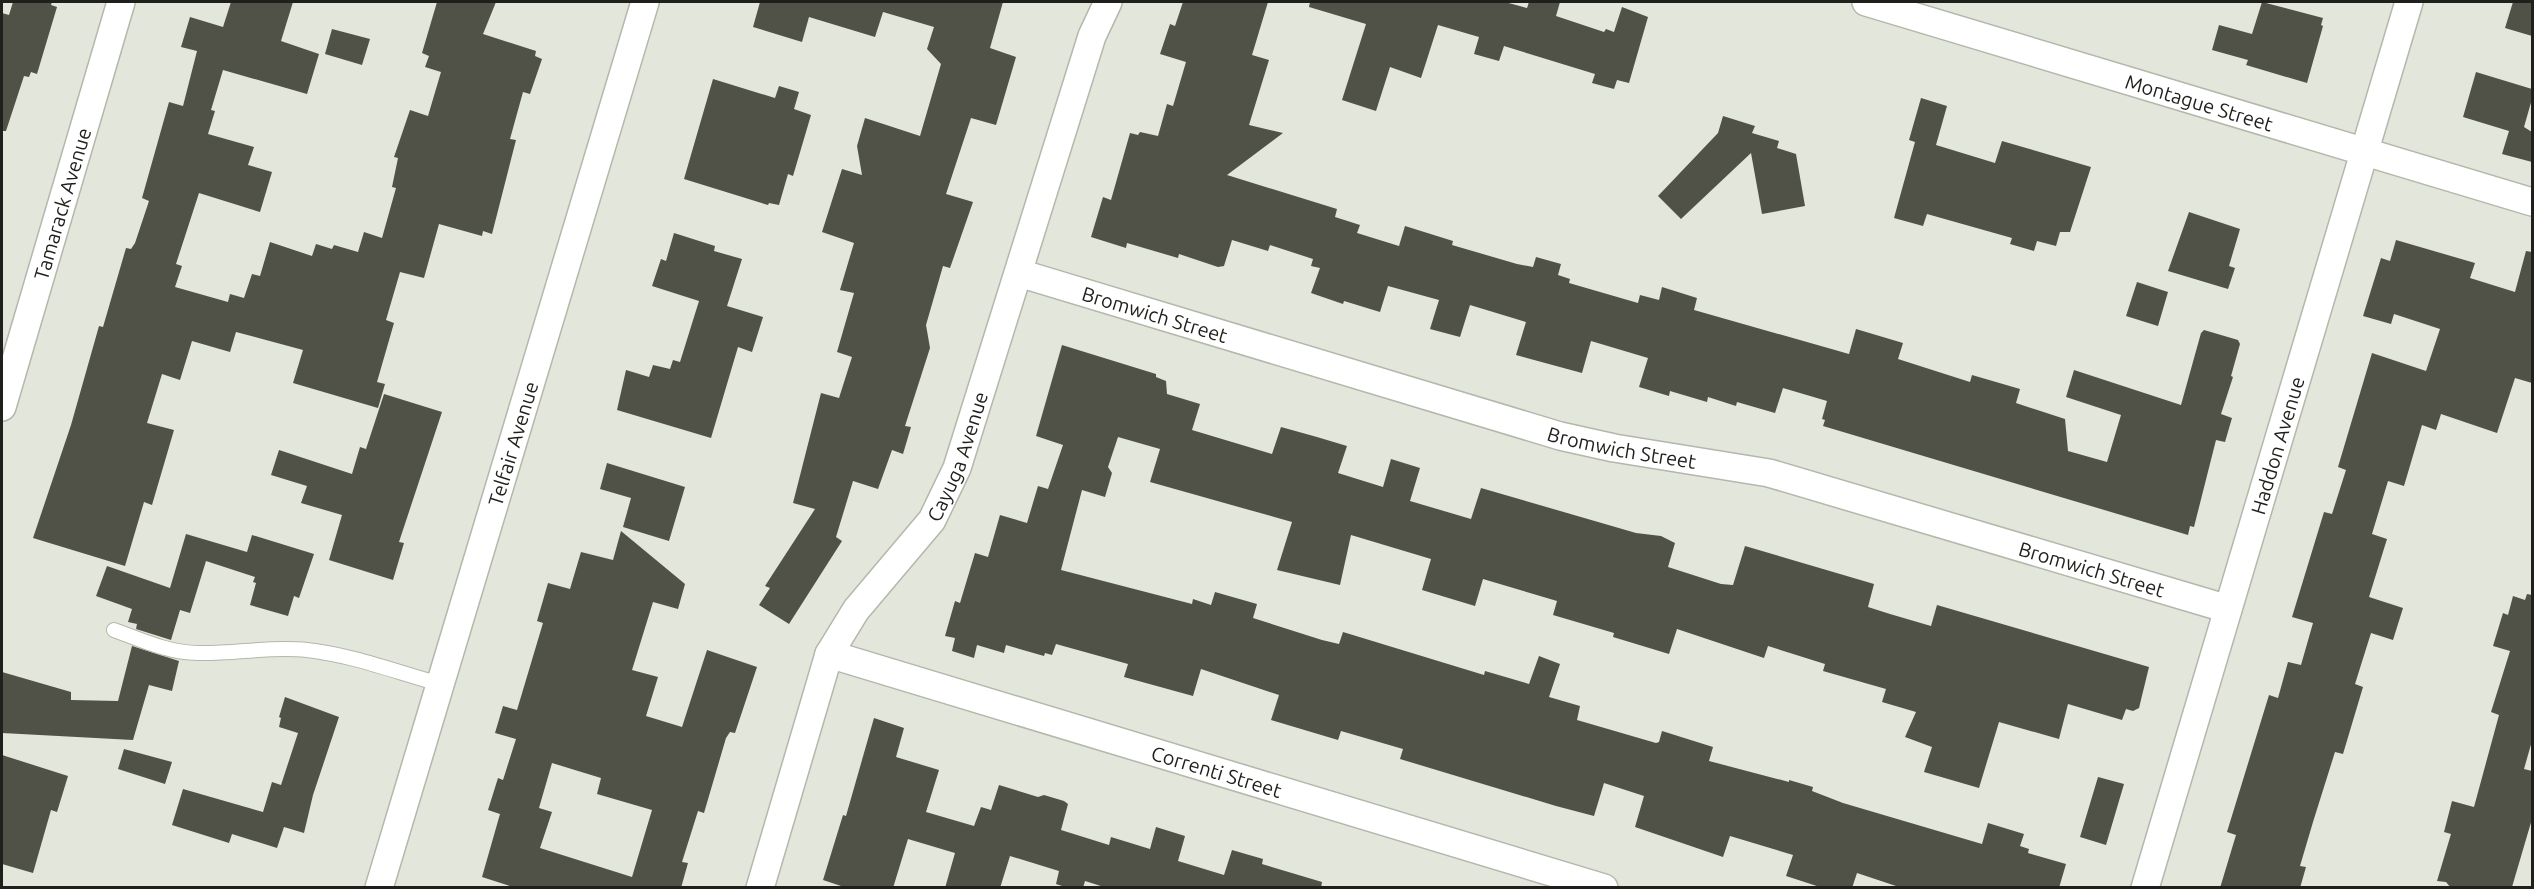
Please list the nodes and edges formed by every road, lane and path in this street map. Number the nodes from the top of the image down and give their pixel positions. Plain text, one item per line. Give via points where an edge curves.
1 (121, 2) edge
2 (645, 2) edge
3 (1108, 2) edge
4 (1866, 2) edge
5 (2409, 2) edge
6 (2365, 152) junction
7 (2532, 202) edge
8 (1019, 273) junction
9 (2, 407) edge
10 (2228, 609) junction
11 (114, 630) dead end
12 (829, 654) junction
13 (440, 684) junction
14 (379, 888) edge
15 (760, 888) edge
16 (1604, 888) edge
17 (2145, 888) edge

1 - 9 street, Tamarack Avenue
2 - 13 street, Telfair Avenue
3 - 8 street, Cayuga Avenue via 1092,36
4 - 6 street, Montague Street
5 - 6 street, Haddon Avenue
6 - 7 street, Montague Street
6 - 10 street, Haddon Avenue
8 - 10 street, Bromwich Street via 1560,436 1769,473
8 - 12 street, Cayuga Avenue via 957,468 932,520 856,610
10 - 17 street, Haddon Avenue
11 - 13 lane via 160,647 197,653 268,648 308,650
12 - 15 street, Cayuga Avenue
12 - 16 street, Correnti Street
13 - 14 street, Telfair Avenue

